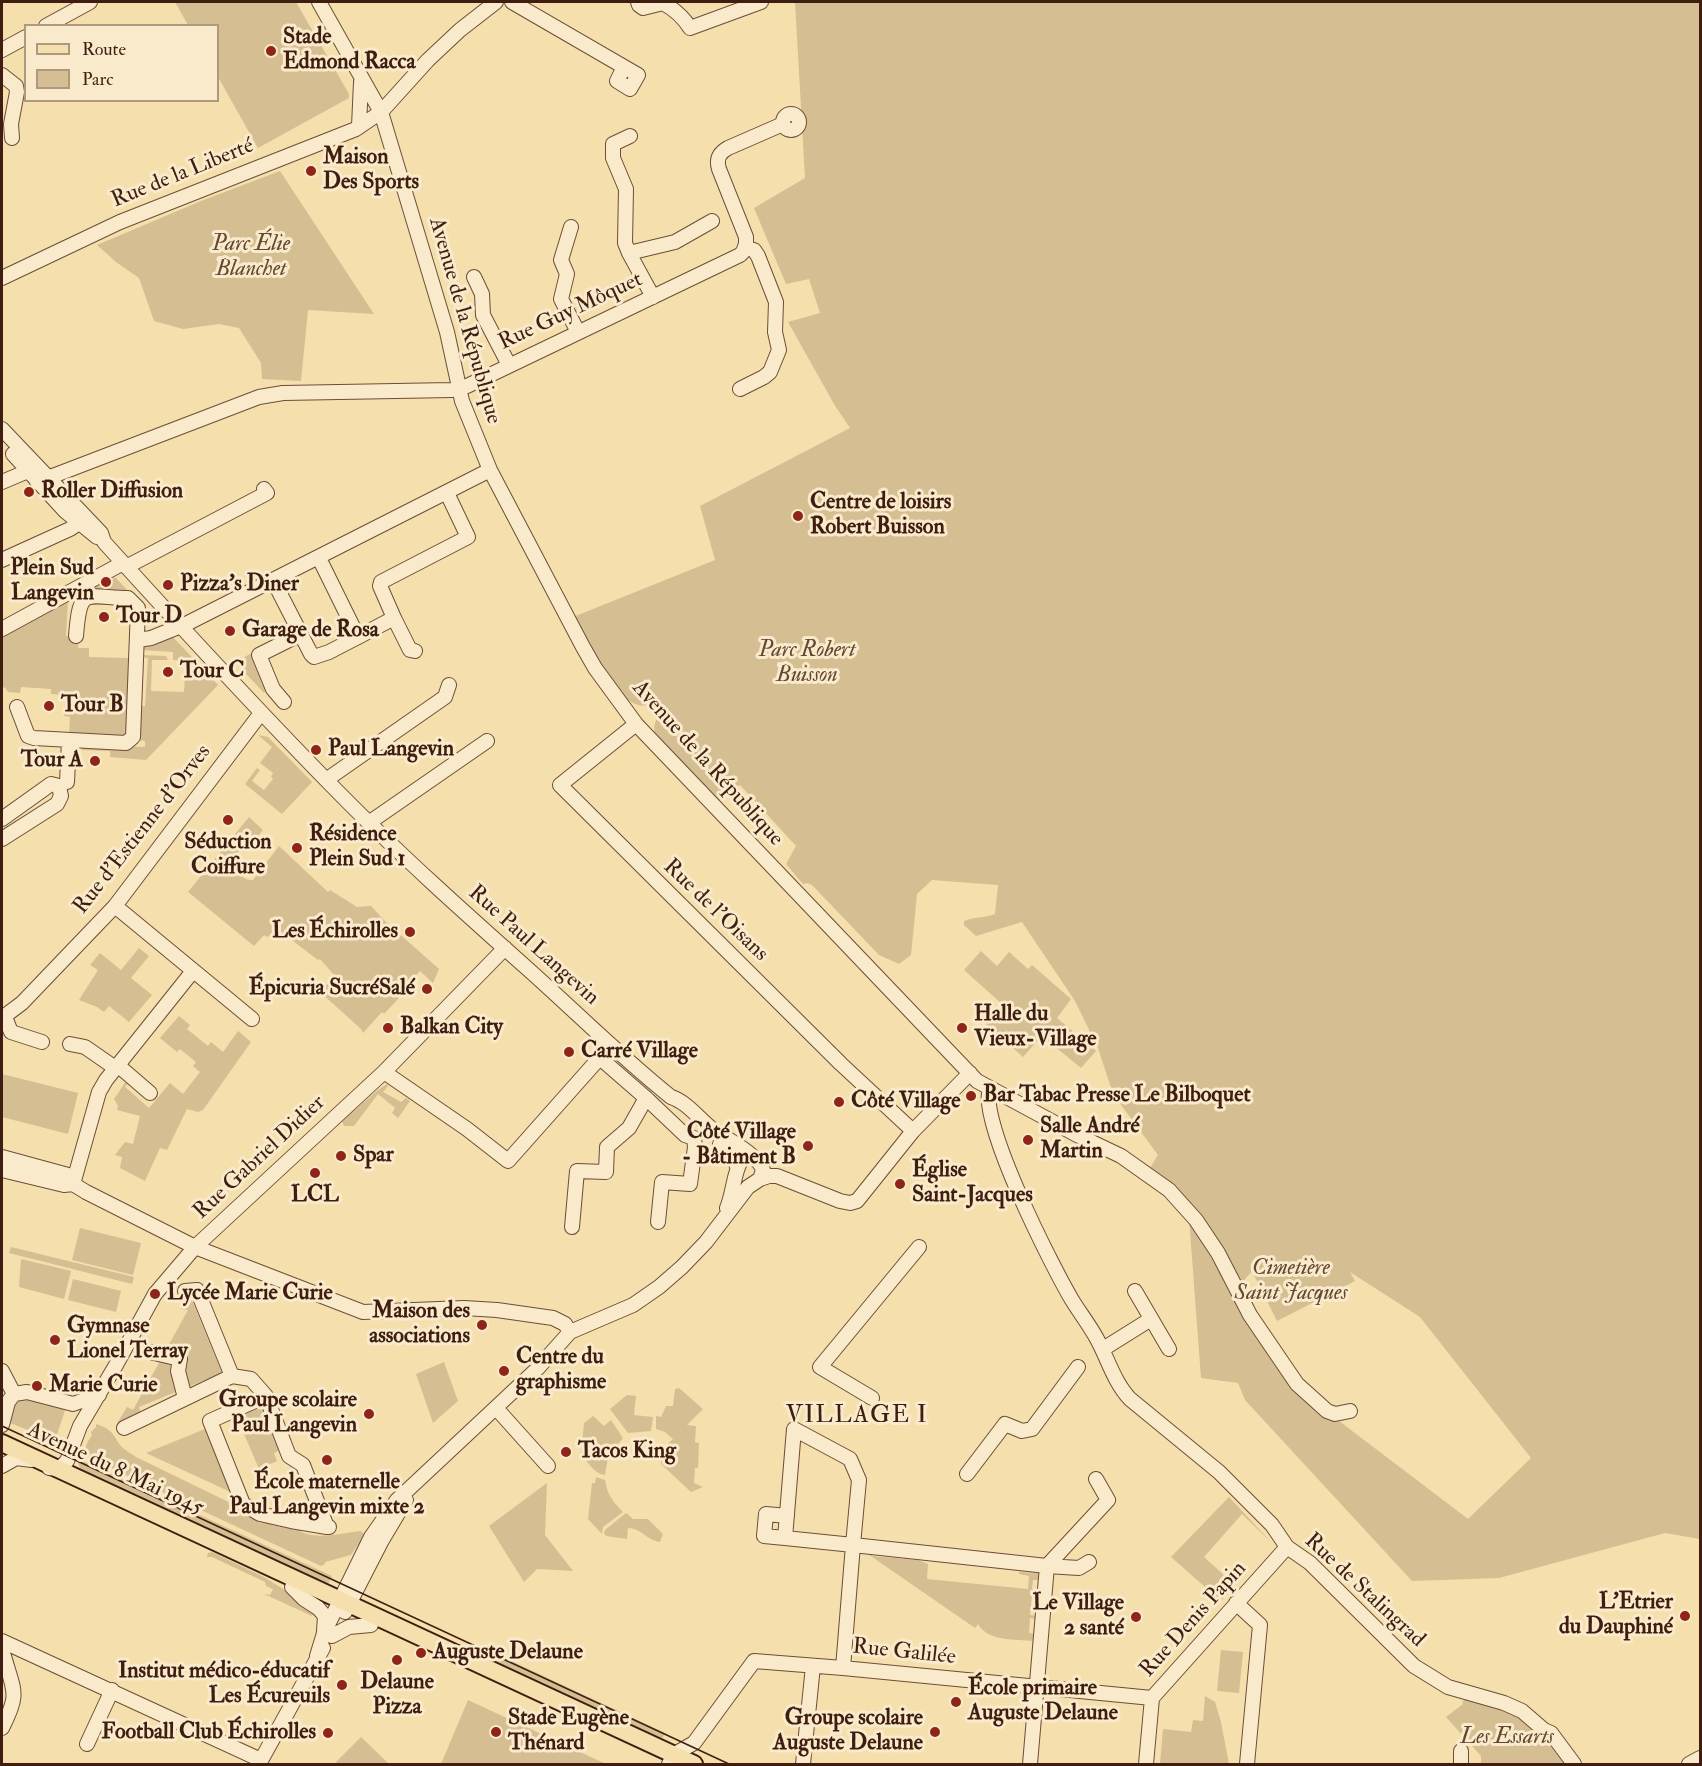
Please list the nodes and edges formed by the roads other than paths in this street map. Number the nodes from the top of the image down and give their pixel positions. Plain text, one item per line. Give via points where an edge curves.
1 (90, 2) edge
2 (319, 2) edge
3 (496, 2) edge
4 (512, 2) edge
5 (638, 2) edge
6 (760, 2) edge
7 (50, 24) edge
8 (24, 38) edge
9 (2, 50) edge
10 (624, 68) dead end
11 (2, 75) edge
12 (361, 77) junction
13 (381, 112) junction
14 (783, 124) dead end
15 (359, 126) junction
16 (630, 136) dead end
17 (12, 138) dead end
18 (712, 221) dead end
19 (571, 227) dead end
20 (745, 248) junction
21 (629, 253) junction
22 (2, 278) edge
23 (474, 278) dead end
24 (653, 297) junction
25 (578, 332) junction
26 (509, 365) junction
27 (460, 388) junction
28 (740, 389) dead end
29 (2, 429) edge
30 (2, 441) edge
31 (32, 469) junction
32 (490, 470) junction
33 (43, 480) junction
34 (2, 482) edge
35 (264, 489) dead end
36 (447, 493) junction
37 (83, 521) junction
38 (319, 558) junction
39 (2, 560) edge
40 (125, 565) junction
41 (273, 580) junction
42 (394, 618) junction
43 (180, 626) junction
44 (2, 629) edge
45 (301, 634) junction
46 (76, 636) dead end
47 (358, 637) junction
48 (138, 640) junction
49 (415, 651) dead end
50 (449, 685) dead end
51 (284, 702) dead end
52 (17, 706) dead end
53 (261, 713) junction
54 (636, 724) junction
55 (69, 741) junction
56 (487, 741) dead end
57 (327, 780) junction
58 (67, 782) dead end
59 (2, 819) edge
60 (370, 822) junction
61 (2, 839) edge
62 (115, 906) junction
63 (505, 948) junction
64 (193, 971) junction
65 (3, 1017) edge
66 (252, 1019) dead end
67 (42, 1042) dead end
68 (70, 1044) dead end
69 (611, 1045) junction
70 (600, 1058) junction
71 (115, 1066) junction
72 (384, 1072) junction
73 (970, 1073) junction
74 (990, 1088) junction
75 (150, 1093) dead end
76 (646, 1098) junction
77 (913, 1131) junction
78 (702, 1132) junction
79 (2, 1157) edge
80 (757, 1160) junction
81 (2, 1170) edge
82 (737, 1170) junction
83 (789, 1180) junction
84 (758, 1181) junction
85 (73, 1184) junction
86 (723, 1218) junction
87 (658, 1222) dead end
88 (572, 1227) dead end
89 (195, 1247) junction
90 (919, 1247) dead end
91 (185, 1291) dead end
92 (1135, 1291) dead end
93 (1151, 1319) junction
94 (570, 1332) junction
95 (1169, 1349) dead end
96 (1103, 1350) junction
97 (150, 1352) dead end
98 (1078, 1367) dead end
99 (2, 1371) edge
100 (232, 1376) junction
101 (14, 1394) junction
102 (99, 1395) junction
103 (266, 1396) junction
104 (185, 1398) junction
105 (872, 1398) dead end
106 (73, 1404) junction
107 (4, 1408) edge
108 (496, 1408) junction
109 (1350, 1411) dead end
110 (2, 1425) edge
111 (80, 1426) junction
112 (124, 1428) dead end
113 (2, 1443) edge
114 (72, 1452) junction
115 (6, 1459) edge
116 (548, 1466) dead end
117 (59, 1469) junction
118 (968, 1474) dead end
119 (1096, 1479) dead end
120 (416, 1482) junction
121 (103, 1489) junction
122 (787, 1516) junction
123 (785, 1538) junction
124 (853, 1545) junction
125 (1287, 1547) junction
126 (365, 1548) junction
127 (1089, 1562) dead end
128 (1047, 1566) junction
129 (360, 1585) junction
130 (292, 1587) junction
131 (318, 1589) junction
132 (1236, 1603) junction
133 (343, 1607) junction
134 (384, 1624) junction
135 (328, 1634) junction
136 (2, 1641) edge
137 (320, 1652) junction
138 (4, 1656) dead end
139 (813, 1666) junction
140 (843, 1668) junction
141 (1037, 1688) junction
142 (112, 1690) junction
143 (1152, 1698) junction
144 (2, 1728) edge
145 (693, 1743) junction
146 (87, 1744) dead end
147 (1701, 1758) edge
148 (671, 1761) edge
149 (260, 1762) edge
150 (694, 1764) edge
151 (701, 1764) edge
152 (803, 1764) edge
153 (1030, 1764) edge
154 (1146, 1764) edge
155 (1247, 1764) edge
156 (1574, 1764) edge
157 (1689, 1764) edge

1 - 7 street
2 - 12 street, Avenue de la République
3 - 13 street via 428,60
4 - 10 street
5 - 6 street via 643,8 668,5 690,28
8 - 9 street
11 - 17 street via 16,86 17,92
12 - 13 street, Avenue de la République
12 - 15 street
13 - 15 street, Rue de la Liberté
13 - 27 street, Avenue de la République
14 - 20 street via 728,148 718,159 745,233
15 - 22 street, Rue de la Liberté via 120,222
16 - 21 street via 613,144 612,149 626,189 625,243
18 - 21 street via 675,242
19 - 25 street via 561,260 567,274 561,299
20 - 24 street, Rue Guy Môquet via 740,255
20 - 28 street via 754,250 758,256 776,302 779,350 770,372
21 - 24 street
23 - 26 street via 482,294 483,315
24 - 25 street, Rue Guy Môquet
25 - 26 street, Rue Guy Môquet
26 - 27 street, Rue Guy Môquet
27 - 32 street, Avenue de la République
27 - 33 street, Rue Guy Môquet via 259,397
29 - 31 street, Rue Paul Langevin
30 - 31 street, Rue Paul Langevin
31 - 33 street, Rue Paul Langevin
31 - 34 street
32 - 36 street
32 - 54 street, Avenue de la République via 582,647
33 - 37 street, Rue Paul Langevin
35 - 40 street via 267,493
36 - 38 street
36 - 42 street via 468,537 381,582
37 - 39 street
37 - 40 street, Rue Paul Langevin via 101,533
38 - 41 street
38 - 47 street
40 - 43 street, Rue Paul Langevin
40 - 44 street
41 - 43 street
41 - 45 street
42 - 47 street
42 - 49 street via 410,650
43 - 48 street
43 - 53 street, Rue Paul Langevin
45 - 47 street via 311,654 318,657
45 - 51 street via 259,655 273,689
46 - 48 street via 82,601 90,596 128,598 138,608
48 - 55 street via 133,737 126,742
50 - 57 street via 445,697
52 - 55 street via 28,736
53 - 57 street, Rue Paul Langevin
53 - 62 street, Rue d'Estienne d'Orves
54 - 73 street, Avenue de la République
54 - 77 street, Rue de l'Oisans via 560,786
55 - 58 street
56 - 60 street
57 - 60 street, Rue Paul Langevin
59 - 61 street via 51,784 59,786 57,804
60 - 63 street, Rue Paul Langevin
62 - 64 street
62 - 65 street, Rue d'Estienne d'Orves via 22,1003
63 - 69 street, Rue Paul Langevin
63 - 72 street, Rue Gabriel Didier
64 - 66 street
64 - 71 street
65 - 67 street via 11,1032
68 - 71 street via 85,1047
69 - 70 street
69 - 78 street, Rue Paul Langevin via 671,1097
70 - 72 street via 508,1161
70 - 76 street
71 - 75 street
71 - 85 street via 99,1092
72 - 89 street, Rue Gabriel Didier
73 - 74 street, Avenue de la République
73 - 77 street
74 - 96 street via 989,1109 1006,1162 1063,1283
74 - 109 street, Avenue de la République via 1121,1156 1169,1190 1218,1253 1250,1315 1297,1384 1327,1411
76 - 78 street via 685,1136
76 - 88 street via 629,1128 607,1148 606,1172 577,1171
77 - 83 street via 856,1201 840,1201
78 - 80 street, Rue Paul Langevin
78 - 82 street, Rue Paul Langevin via 729,1150
78 - 87 street via 695,1147 690,1184 662,1182
79 - 85 street via 68,1175
80 - 82 street via 746,1158
80 - 83 street
80 - 84 street via 763,1170
81 - 85 street
82 - 84 street via 742,1181
82 - 86 street
83 - 84 street via 769,1176
84 - 86 street via 748,1187
85 - 89 street
86 - 94 street via 706,1242 658,1287 633,1305
89 - 94 street via 363,1312 497,1310 553,1318
89 - 102 street, Rue Gabriel Didier via 154,1294
90 - 105 street via 820,1367
91 - 100 street via 197,1290
92 - 93 street
93 - 95 street
93 - 96 street
94 - 108 street
96 - 125 street, Rue de Stalingrad via 1120,1388 1219,1472 1272,1525
97 - 104 street via 180,1359 178,1371
98 - 118 street via 1032,1429 1022,1431 1005,1424
99 - 101 street
100 - 103 street via 251,1379
100 - 104 street
101 - 106 street via 27,1392
101 - 107 street
102 - 106 street
102 - 111 street, Rue Gabriel Didier
103 - 103 street via 210,1420 243,1504 260,1514 328,1527 303,1465 288,1456
104 - 112 street
106 - 111 street via 79,1412
107 - 110 street
108 - 116 street
108 - 120 street
111 - 114 street, Rue Gabriel Didier
113 - 117 main road, Avenue du 8 Mai 1945
114 - 117 street
114 - 121 street via 80,1475
115 - 117 street via 25,1458
115 - 130 main road, Avenue du 8 Mai 1945
117 - 121 main road, Avenue du 8 Mai 1945
119 - 128 street via 1108,1500
120 - 126 street via 379,1523
120 - 129 street
121 - 131 main road, Avenue du 8 Mai 1945
122 - 123 street
122 - 123 street via 765,1514 764,1536
122 - 124 street via 794,1429 850,1459 859,1480
123 - 124 street
124 - 128 street
124 - 140 street
125 - 132 street, Rue Denis Papin
125 - 156 street, Rue de Stalingrad via 1310,1563 1414,1666 1448,1687 1522,1711 1551,1733
126 - 131 street via 343,1580
126 - 133 street
127 - 128 street via 1079,1568
128 - 141 street
129 - 133 street
129 - 134 street via 363,1602
130 - 133 main road, Avenue du 8 Mai 1945
130 - 135 street via 318,1608
131 - 133 main road, Avenue du 8 Mai 1945
132 - 143 street, Rue Denis Papin
132 - 155 street via 1260,1625
133 - 134 main road
133 - 134 street
133 - 135 street
133 - 137 street
134 - 135 street via 349,1627
134 - 148 main road
134 - 148 main road via 423,1647
135 - 137 street
136 - 142 street
137 - 149 street
138 - 144 street via 15,1694
139 - 140 street, Rue Galilée
139 - 145 street, Rue Galilée via 754,1661
139 - 152 street
140 - 141 street, Rue Galilée
141 - 143 street, Rue Galilée
141 - 153 street
142 - 146 street
142 - 149 street
143 - 154 street, Rue Denis Papin
145 - 148 street, Rue Galilée
145 - 151 street
147 - 157 street
148 - 150 main road

